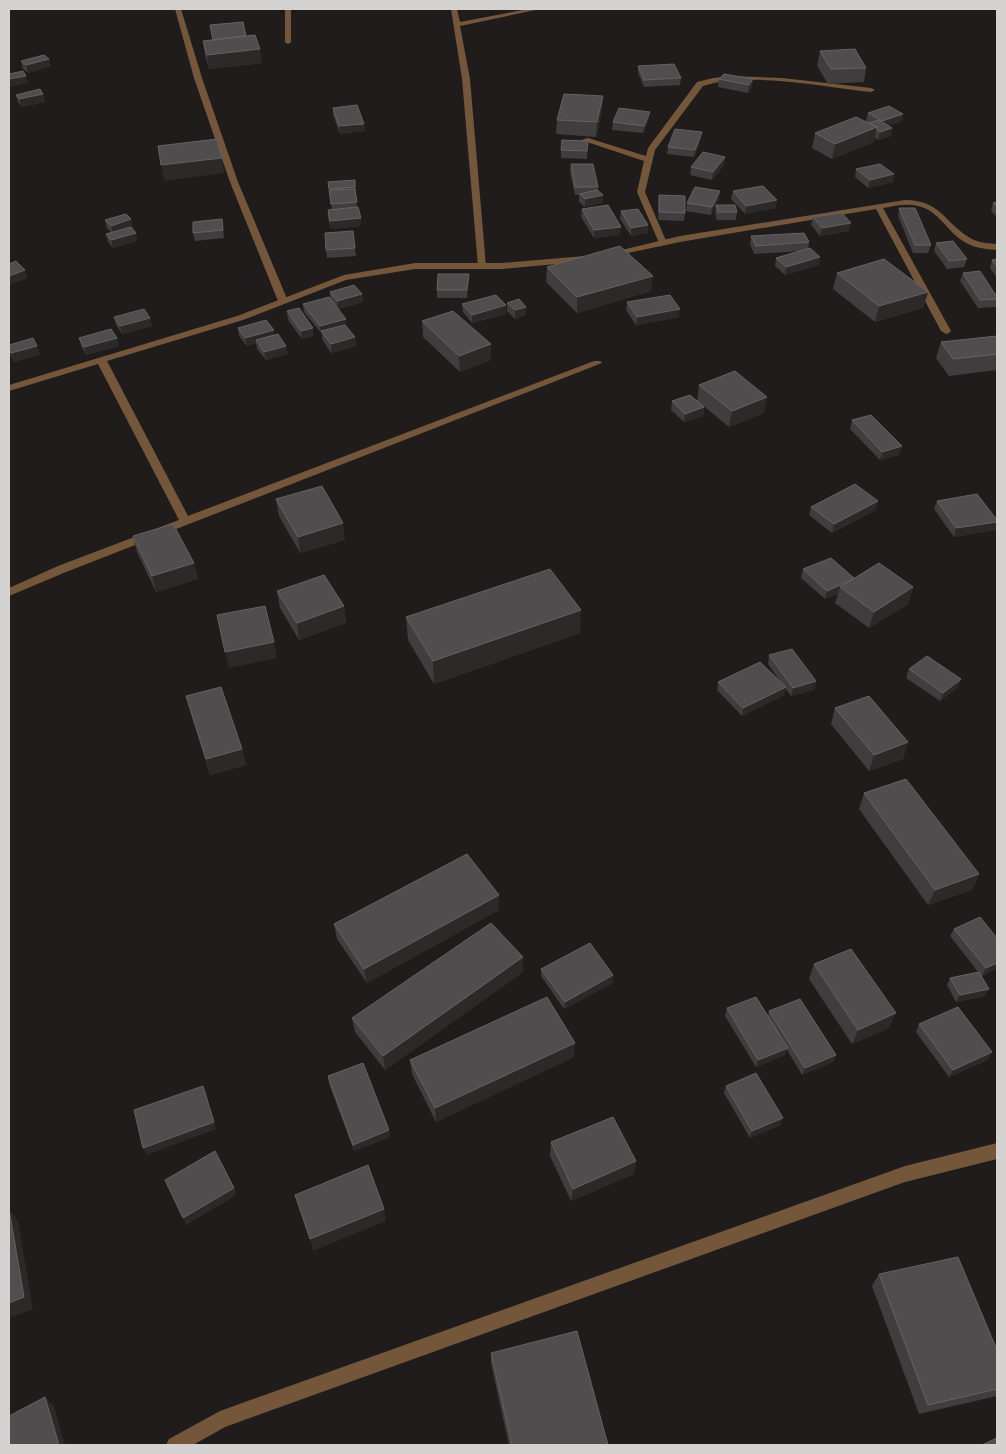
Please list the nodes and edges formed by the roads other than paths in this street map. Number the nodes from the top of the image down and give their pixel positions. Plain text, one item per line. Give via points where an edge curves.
1 (178, 9) edge
2 (288, 9) edge
3 (454, 9) edge
4 (537, 9) edge
5 (457, 25) junction
6 (288, 42) dead end
7 (871, 90) dead end
8 (585, 140) edge
9 (648, 160) junction
10 (878, 206) junction
11 (663, 243) junction
12 (997, 247) edge
13 (482, 266) junction
14 (283, 301) junction
15 (946, 330) dead end
16 (101, 360) junction
17 (597, 363) dead end
18 (9, 388) edge
19 (186, 522) junction
20 (9, 592) edge
21 (997, 1152) edge
22 (175, 1445) edge

1 - 14 street via 234,182
2 - 6 street
3 - 5 street
4 - 5 street
5 - 13 street via 466,79
7 - 9 street via 757,79 708,79 700,84 651,150
8 - 9 street
9 - 11 street via 641,192
10 - 11 street
10 - 12 street via 919,203 932,208 960,237 975,244
10 - 15 street
11 - 13 street via 586,259
13 - 14 street via 415,266 344,278
14 - 16 street via 240,318
16 - 18 street
16 - 19 street
17 - 19 street
19 - 20 street
21 - 22 street via 905,1174 220,1420

